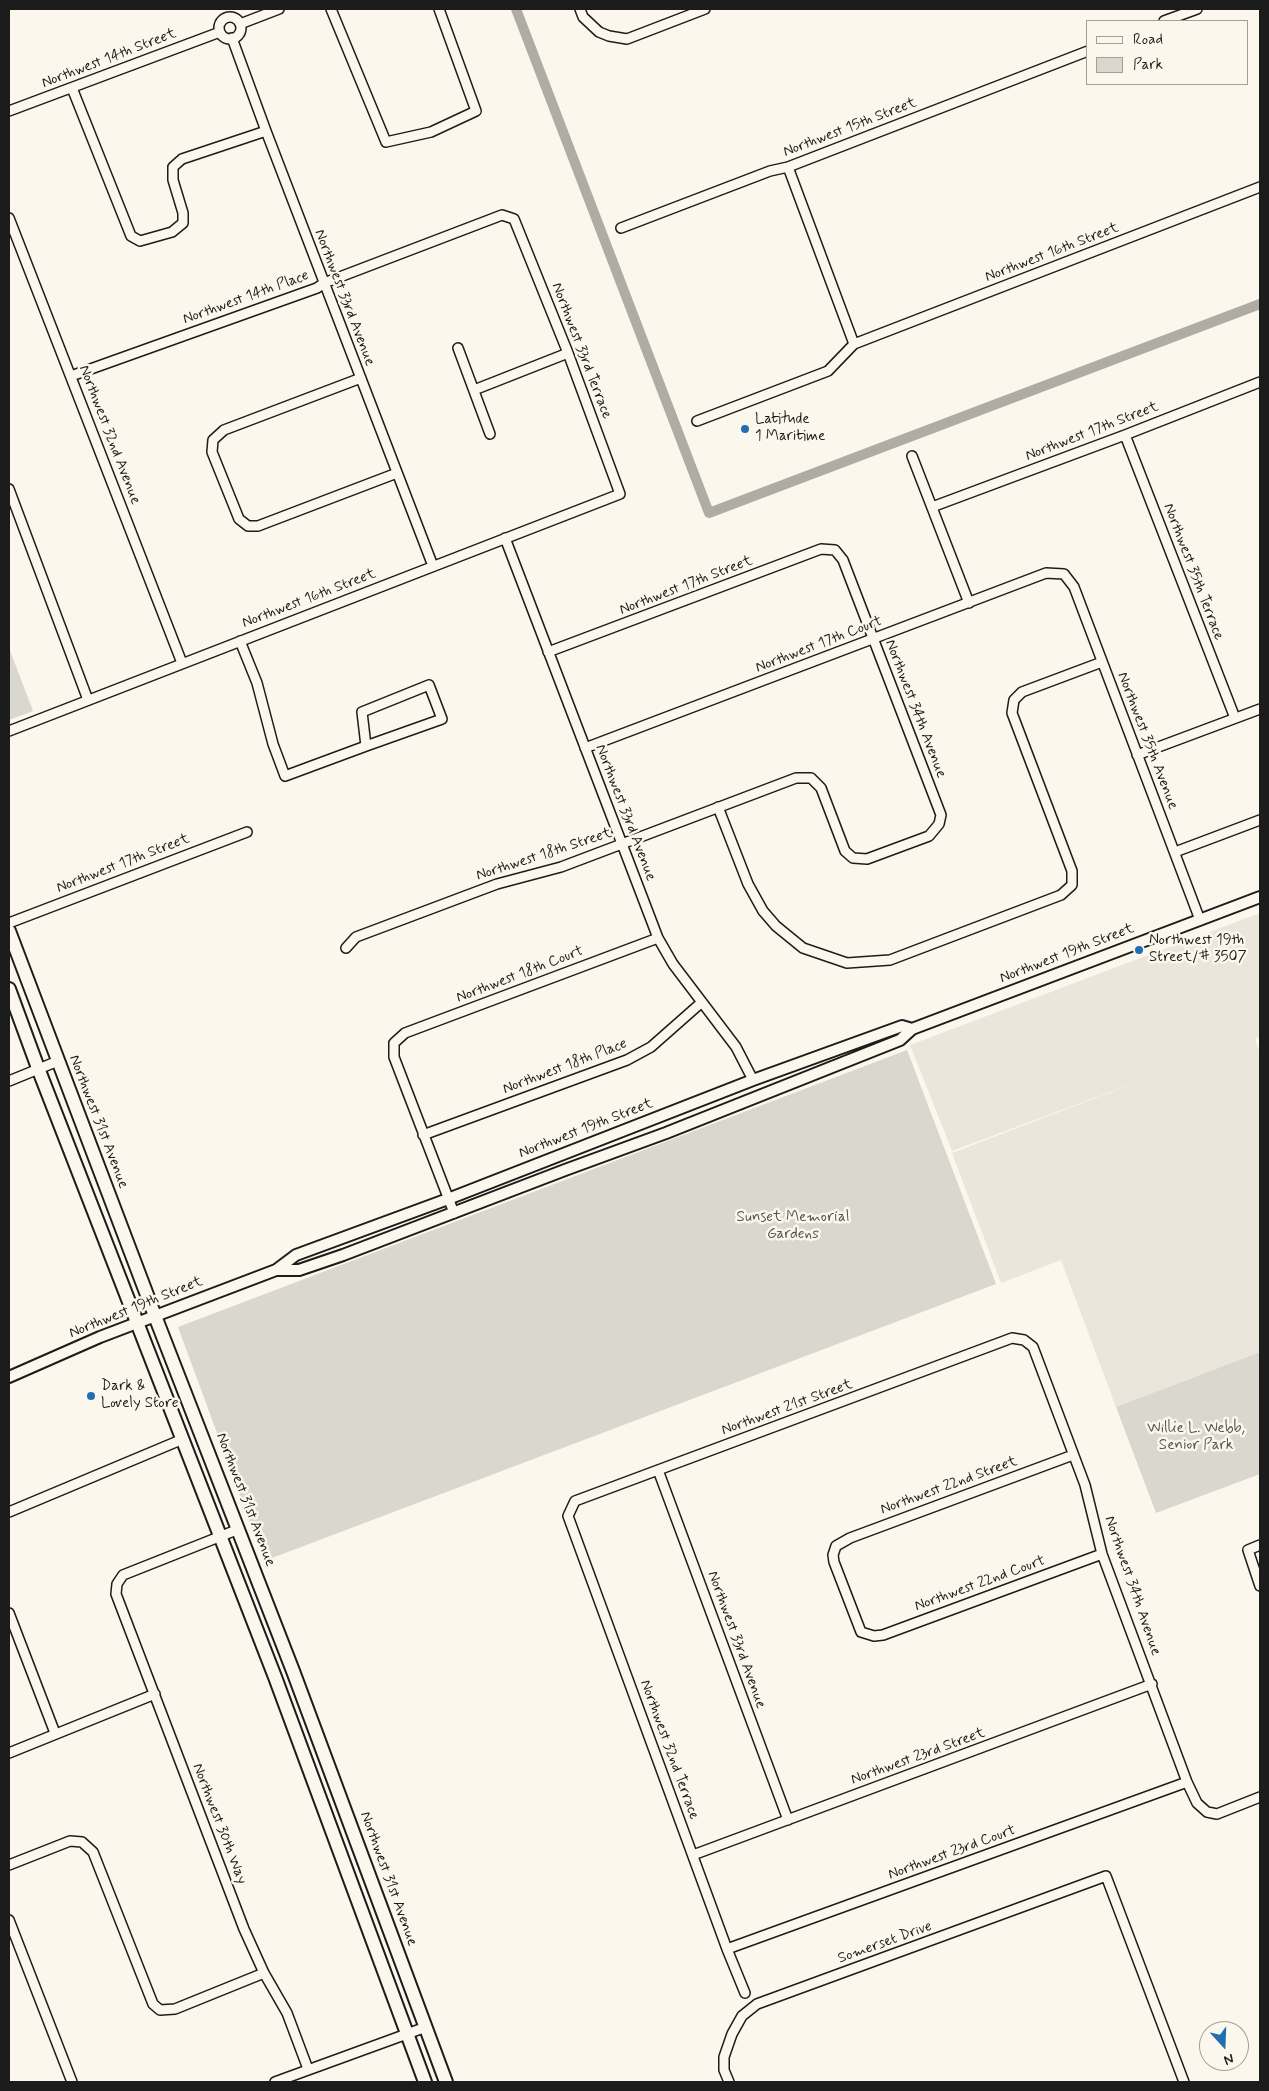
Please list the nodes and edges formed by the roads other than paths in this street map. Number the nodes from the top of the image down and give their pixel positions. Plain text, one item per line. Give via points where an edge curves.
1 (221, 9) edge
2 (279, 9) edge
3 (331, 9) edge
4 (439, 9) edge
5 (580, 9) edge
6 (705, 9) edge
7 (1197, 9) edge
8 (225, 19) junction
9 (1167, 20) edge
10 (240, 24) junction
11 (220, 32) junction
12 (232, 38) junction
13 (1086, 52) edge
14 (72, 88) junction
15 (9, 111) edge
16 (266, 131) junction
17 (788, 167) junction
18 (1260, 187) edge
19 (9, 218) edge
20 (514, 219) joint
21 (621, 228) dead end
22 (11, 231) edge
23 (324, 283) junction
24 (854, 344) junction
25 (458, 348) dead end
26 (568, 354) junction
27 (71, 376) junction
28 (360, 378) junction
29 (1260, 382) edge
30 (474, 390) junction
31 (697, 421) dead end
32 (490, 434) dead end
33 (1125, 435) junction
34 (912, 456) dead end
35 (397, 473) junction
36 (9, 489) edge
37 (620, 494) joint
38 (932, 507) junction
39 (505, 538) junction
40 (835, 550) joint
41 (433, 566) junction
42 (1064, 574) joint
43 (969, 602) junction
44 (874, 639) junction
45 (240, 641) junction
46 (548, 652) junction
47 (1102, 662) junction
48 (182, 663) junction
49 (88, 700) junction
50 (1260, 709) edge
51 (1235, 718) junction
52 (9, 731) edge
53 (366, 746) junction
54 (585, 748) junction
55 (1137, 755) junction
56 (718, 807) junction
57 (1260, 820) edge
58 (247, 832) dead end
59 (622, 844) junction
60 (1175, 852) junction
61 (852, 858) joint
62 (1260, 897) edge
63 (1200, 920) junction
64 (9, 923) edge
65 (9, 931) edge
66 (658, 938) junction
67 (346, 948) dead end
68 (9, 989) edge
69 (702, 1002) junction
70 (912, 1029) junction
71 (58, 1061) junction
72 (38, 1068) junction
73 (9, 1080) edge
74 (753, 1080) junction
75 (423, 1135) junction
76 (448, 1199) junction
77 (454, 1213) junction
78 (276, 1270) junction
79 (155, 1316) junction
80 (137, 1323) junction
81 (1024, 1340) joint
82 (9, 1377) edge
83 (183, 1440) junction
84 (1073, 1455) junction
85 (658, 1470) junction
86 (9, 1512) edge
87 (568, 1516) joint
88 (239, 1529) junction
89 (220, 1536) junction
90 (1260, 1545) edge
91 (1102, 1554) junction
92 (1260, 1586) edge
93 (9, 1613) edge
94 (867, 1635) joint
95 (1152, 1684) junction
96 (154, 1694) junction
97 (55, 1733) junction
98 (9, 1753) edge
99 (1187, 1782) junction
100 (1260, 1797) edge
101 (788, 1820) junction
102 (694, 1855) junction
103 (9, 1865) edge
104 (9, 1920) edge
105 (727, 1949) junction
106 (264, 1973) junction
107 (745, 1993) dead end
108 (426, 2027) junction
109 (407, 2033) junction
110 (308, 2070) junction
111 (72, 2082) edge
112 (275, 2082) edge
113 (425, 2082) edge
114 (446, 2082) edge
115 (729, 2082) edge
116 (1184, 2082) edge

1 - 8 street
2 - 10 street
3 - 4 street via 386,142 431,132 476,111
5 - 6 street via 591,26 609,36 627,39
7 - 9 street
8 - 10 street via 235,19
8 - 11 street via 219,26
10 - 12 street via 238,34
11 - 12 street via 226,38
11 - 14 street, Northwest 14th Street
12 - 16 street, Northwest 33rd Avenue
13 - 17 street, Northwest 15th Street
14 - 15 street, Northwest 14th Street
14 - 16 street via 131,236 140,242 172,232 183,222 173,180 174,167 182,159
16 - 23 street, Northwest 33rd Avenue
17 - 21 street, Northwest 15th Street
17 - 24 street
18 - 24 street, Northwest 16th Street
19 - 22 street, Northwest 32nd Avenue
20 - 23 street, Northwest 14th Place via 502,215
20 - 26 street, Northwest 33rd Terrace
22 - 27 street, Northwest 32nd Avenue
23 - 27 street, Northwest 14th Place
23 - 28 street, Northwest 33rd Avenue
24 - 31 street via 828,371
25 - 30 street
26 - 30 street
26 - 37 street, Northwest 33rd Terrace
27 - 48 street, Northwest 32nd Avenue
28 - 35 street, Northwest 33rd Avenue
28 - 35 street via 224,430 213,440 212,452 239,519 248,526 258,526
29 - 33 street, Northwest 17th Street
30 - 32 street
33 - 38 street, Northwest 17th Street
33 - 51 street, Northwest 35th Terrace
34 - 38 street
35 - 41 street, Northwest 33rd Avenue
36 - 49 street
37 - 39 street, Northwest 16th Street
38 - 43 street
39 - 41 street, Northwest 16th Street
39 - 46 street, Northwest 33rd Avenue
40 - 44 street, Northwest 34th Avenue via 843,560
40 - 46 street, Northwest 17th Street via 821,549
41 - 45 street, Northwest 16th Street
42 - 43 street, Northwest 17th Court via 1046,573
42 - 47 street, Northwest 35th Avenue via 1074,586
43 - 44 street, Northwest 17th Court
44 - 54 street, Northwest 17th Court
44 - 61 street, Northwest 34th Avenue via 941,816 940,824 929,836 867,859
45 - 48 street, Northwest 16th Street
45 - 53 street via 257,683 285,776
46 - 54 street, Northwest 33rd Avenue
47 - 55 street, Northwest 35th Avenue
47 - 56 street via 1022,692 1014,700 1012,713 1072,871 1072,884 1061,895 890,960 847,963 803,948 776,926 762,911 748,884
48 - 49 street, Northwest 16th Street
49 - 52 street, Northwest 16th Street
50 - 51 street
51 - 55 street
53 - 53 street via 442,719 429,685 362,712
54 - 59 street, Northwest 33rd Avenue
55 - 60 street, Northwest 35th Avenue
56 - 59 street, Northwest 18th Street
56 - 61 street, Northwest 18th Street via 796,778 811,778 821,788 845,851
57 - 60 street
58 - 64 street, Northwest 17th Street
59 - 66 street, Northwest 33rd Avenue
59 - 67 street, Northwest 18th Street via 561,867 497,884 356,937
60 - 63 street, Northwest 35th Avenue
62 - 63 street, Northwest 19th Street
63 - 70 street, Northwest 19th Street
65 - 71 main road, Northwest 31st Avenue
66 - 69 street, Northwest 33rd Avenue
66 - 75 street, Northwest 18th Court via 405,1033 394,1043 394,1057
68 - 72 main road
69 - 74 street, Northwest 33rd Avenue via 736,1047
69 - 75 street, Northwest 18th Place via 651,1047 627,1060
70 - 74 street, Northwest 19th Street via 902,1026
70 - 77 street, Northwest 19th Street via 900,1040 809,1077
71 - 72 street
71 - 79 main road, Northwest 31st Avenue
72 - 73 street
72 - 80 main road
74 - 76 street, Northwest 19th Street
75 - 76 street
76 - 77 street
76 - 78 street, Northwest 19th Street via 296,1255
77 - 78 street, Northwest 19th Street via 299,1270
78 - 79 street, Northwest 19th Street
79 - 80 street, Northwest 19th Street
79 - 88 main road, Northwest 31st Avenue
80 - 82 street, Northwest 19th Street
80 - 83 main road
81 - 84 street, Northwest 34th Avenue via 1033,1347
81 - 85 street, Northwest 21st Street via 1012,1338
83 - 86 street
83 - 89 main road
84 - 91 street, Northwest 34th Avenue via 1085,1485
84 - 94 street, Northwest 22nd Street via 836,1546 834,1562 860,1632
85 - 87 street, Northwest 21st Street via 575,1501
85 - 101 street, Northwest 33rd Avenue
87 - 102 street, Northwest 32nd Terrace
88 - 89 street
88 - 108 main road, Northwest 31st Avenue
89 - 96 street, Northwest 30th Way via 123,1575 116,1584 116,1594
89 - 109 main road
90 - 92 street via 1248,1550
91 - 94 street, Northwest 22nd Court via 883,1635
91 - 95 street, Northwest 34th Avenue
93 - 97 street
95 - 99 street, Northwest 34th Avenue
95 - 101 street, Northwest 23rd Street
96 - 97 street
96 - 106 street, Northwest 30th Way
97 - 98 street
99 - 100 street, Northwest 34th Avenue via 1197,1803 1207,1812 1217,1814
99 - 105 street, Northwest 23rd Court
101 - 102 street, Northwest 23rd Street
102 - 105 street, Northwest 32nd Terrace
103 - 106 street via 70,1841 82,1842 93,1852 153,2004 160,2010 175,2009
104 - 111 street
105 - 107 street, Northwest 32nd Terrace
106 - 110 street, Northwest 30th Way via 287,2012
108 - 109 street
108 - 114 main road, Northwest 31st Avenue
109 - 110 street
109 - 113 main road
110 - 112 street
115 - 116 street, Somerset Drive via 724,2070 724,2057 732,2034 742,2016 757,2004 1106,1876

